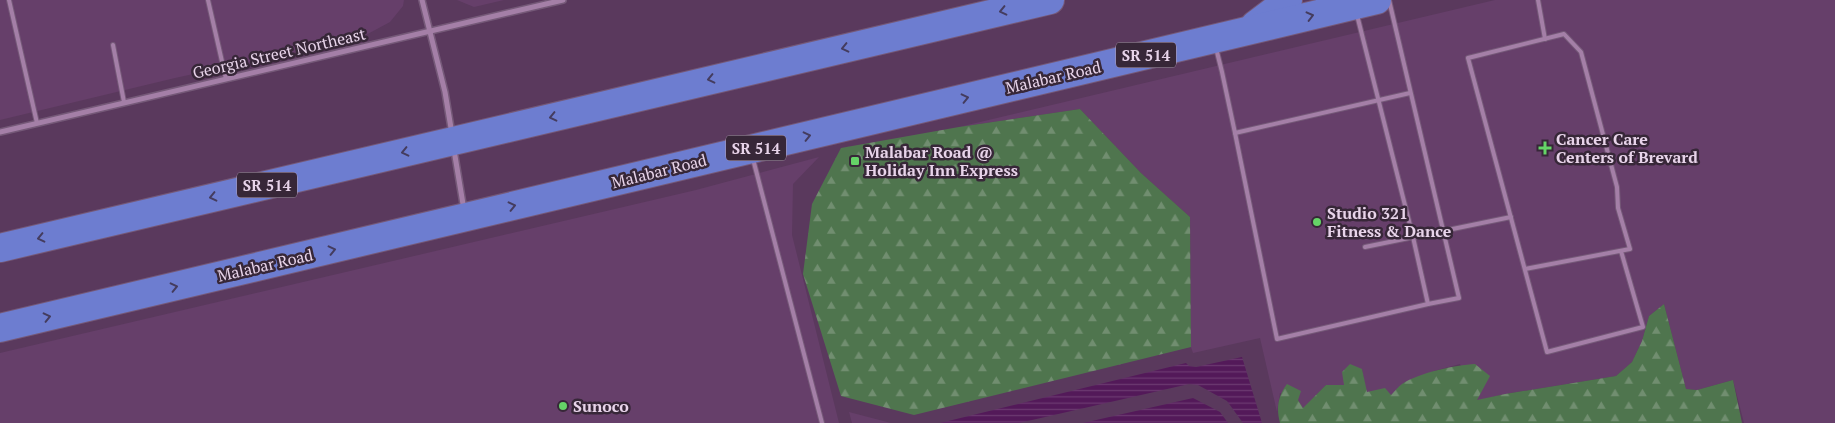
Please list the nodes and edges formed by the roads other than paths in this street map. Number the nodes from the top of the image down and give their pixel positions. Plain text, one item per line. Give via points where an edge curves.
1 (9, 0) edge
2 (208, 0) edge
3 (422, 0) edge
4 (563, 0) edge
5 (1050, 0) edge
6 (1288, 0) edge
7 (1389, 0) edge
8 (1538, 0) edge
9 (1366, 3) edge
10 (430, 31) junction
11 (1246, 31) junction
12 (1213, 39) junction
13 (1546, 39) junction
14 (113, 45) dead end
15 (226, 78) junction
16 (1410, 93) junction
17 (1378, 100) junction
18 (124, 102) junction
19 (37, 123) junction
20 (0, 132) edge
21 (1235, 133) junction
22 (453, 140) junction
23 (751, 149) junction
24 (1511, 217) junction
25 (465, 218) junction
26 (1443, 231) junction
27 (1413, 237) junction
28 (1366, 247) dead end
29 (0, 248) edge
30 (1620, 251) junction
31 (1525, 269) junction
32 (1428, 304) junction
33 (0, 328) edge
34 (822, 423) edge

1 - 19 lane
2 - 15 lane
3 - 10 street
4 - 10 street, Georgia Street Northeast
5 -> 22 main road, SR 514
6 - 11 main road
7 - 16 lane
8 - 13 lane
11 -> 9 main road, Malabar Road / SR 514
9 - 17 lane
10 - 15 street, Georgia Street Northeast
10 - 22 street
11 - 12 main road, Malabar Road / SR 514
12 - 21 lane
23 -> 12 main road, Malabar Road / SR 514
13 - 24 lane via 1468,58
13 - 30 lane via 1564,34 1581,52 1630,249
14 - 18 lane
15 - 18 street, Georgia Street Northeast
16 - 17 lane
16 - 26 lane
17 - 21 lane
17 - 27 lane
18 - 19 street, Georgia Street Northeast
19 - 20 street, Georgia Street Northeast
21 - 32 lane via 1277,339
22 - 25 street
22 -> 29 main road, SR 514
25 -> 23 main road, Malabar Road / SR 514
23 - 34 lane
24 - 26 lane
24 - 31 lane
33 -> 25 main road, Malabar Road / SR 514
26 - 27 lane
26 - 32 lane via 1459,298
27 - 28 lane
27 - 32 lane
30 - 31 lane
30 - 31 lane via 1643,327 1547,352

